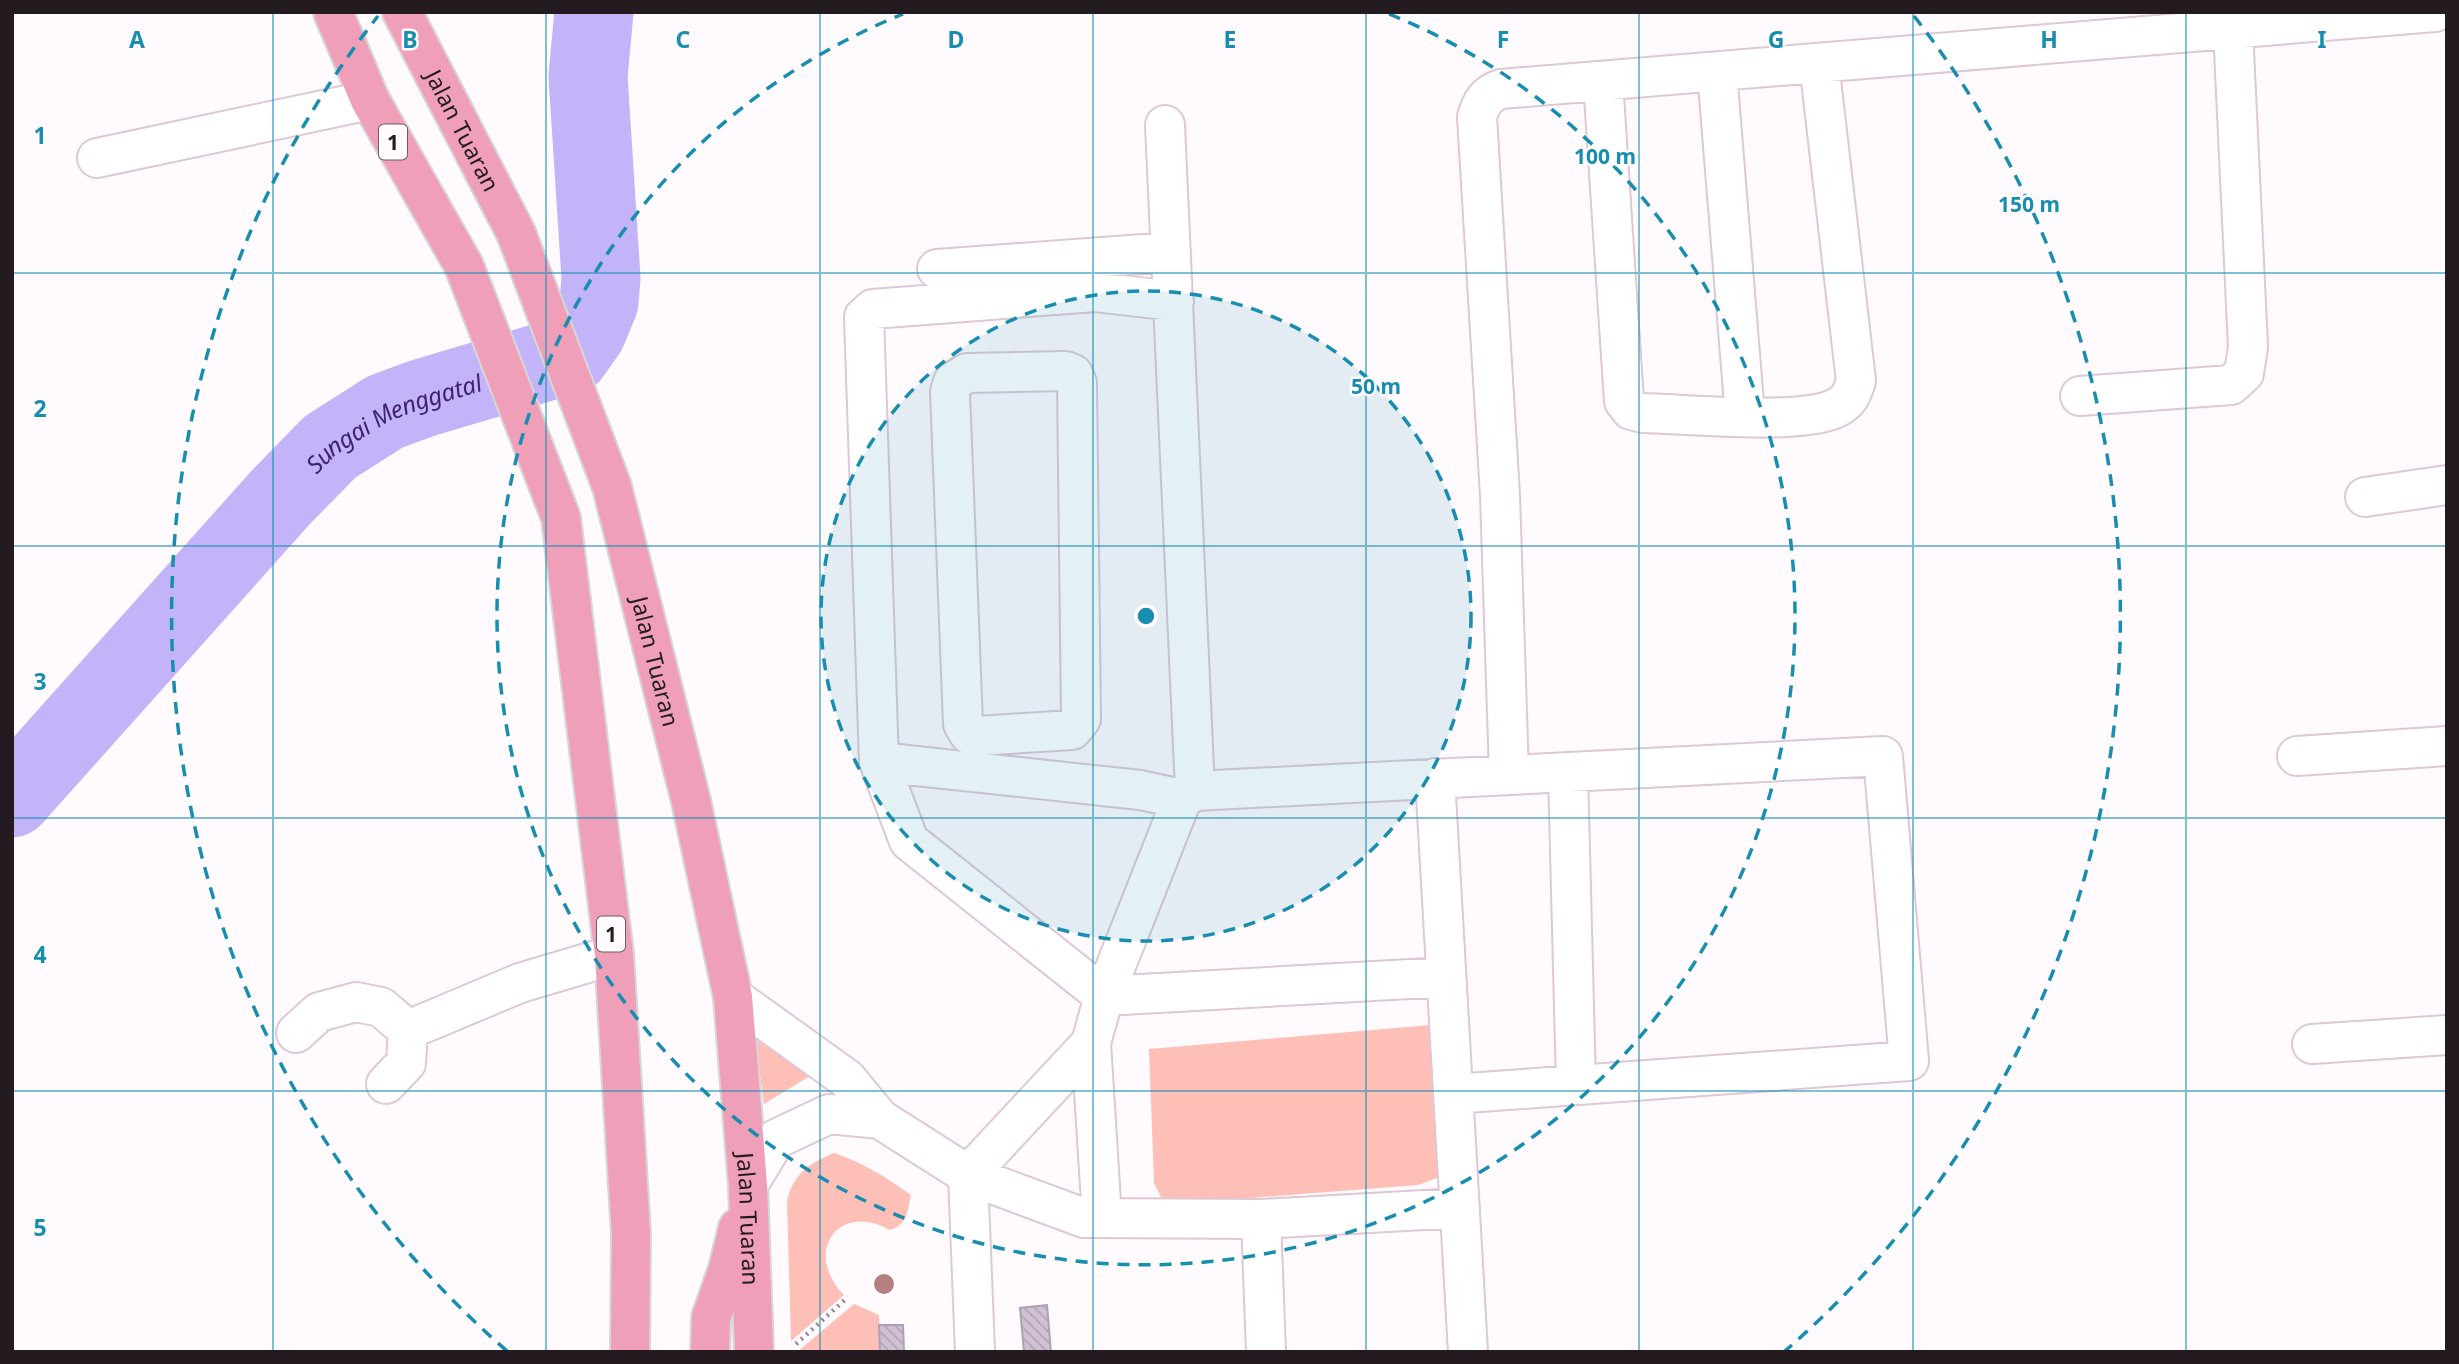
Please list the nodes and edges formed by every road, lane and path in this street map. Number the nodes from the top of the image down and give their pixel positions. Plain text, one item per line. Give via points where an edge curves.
1 (333, 12) edge
2 (402, 12) edge
3 (2435, 12) edge
4 (2050, 28) edge
5 (2234, 29) junction
6 (1819, 63) junction
7 (1717, 72) junction
8 (1603, 81) junction
9 (370, 100) junction
10 (1165, 124) dead end
11 (97, 158) dead end
12 (1171, 253) junction
13 (937, 269) dead end
14 (1174, 301) junction
15 (2080, 396) dead end
16 (1745, 416) junction
17 (2447, 485) edge
18 (2365, 497) dead end
19 (1024, 733) junction
20 (2447, 746) edge
21 (2297, 756) dead end
22 (879, 762) junction
23 (1568, 772) junction
24 (1019, 775) junction
25 (1509, 775) junction
26 (1435, 778) junction
27 (1189, 795) junction
28 (614, 955) junction
29 (1446, 977) junction
30 (1104, 996) junction
31 (733, 997) junction
32 (408, 1031) junction
33 (296, 1033) dead end
34 (2447, 1035) edge
35 (1091, 1043) junction
36 (2312, 1044) dead end
37 (386, 1084) dead end
38 (1576, 1086) junction
39 (1453, 1094) junction
40 (880, 1119) junction
41 (968, 1175) junction
42 (748, 1185) junction
43 (1460, 1208) junction
44 (1102, 1218) junction
45 (1261, 1219) junction
46 (848, 1297) dead end
47 (630, 1352) edge
48 (710, 1352) edge
49 (754, 1352) edge
50 (788, 1352) edge
51 (975, 1352) edge
52 (1266, 1352) edge
53 (1468, 1352) edge

1 - 9 main road, 1
2 - 31 main road, Jalan Tuaran via 516,233 612,487 691,801
3 - 5 street
4 - 5 street
4 - 6 street
5 - 15 street via 2248,347 2244,373 2231,385
6 - 7 street
6 - 16 street via 1856,381 1850,398 1836,408 1810,415
7 - 8 street
7 - 16 street
8 - 16 street via 1625,401 1631,410 1643,413
8 - 25 street via 1501,89 1480,104 1477,117 1500,495
9 - 11 street
9 - 28 main road, 1 via 464,266 561,518
10 - 12 street
12 - 13 street
12 - 14 street
14 - 22 street via 1095,292 873,309 864,317
14 - 27 street
17 - 18 street
19 - 19 street via 977,736 963,728 950,392 953,383 967,373 1066,371 1077,383 1081,719 1072,730
19 - 24 street
20 - 21 street
22 - 24 street
22 - 30 street via 909,841
23 - 25 street
23 - 38 street
23 - 38 street via 1883,756 1909,1060
24 - 27 street
25 - 26 street
26 - 27 street
26 - 29 street
27 - 30 street
28 - 32 street via 520,984
28 - 47 main road, 1 via 631,1234
29 - 30 street
29 - 39 street
30 - 35 street
31 - 40 street via 847,1079
31 - 42 main road, Jalan Tuaran
32 - 33 street via 381,1007 356,1002 319,1012
32 - 37 street via 405,1063
34 - 36 street
35 - 41 street
35 - 44 street
38 - 39 street
39 - 43 street
40 - 41 street
40 - 42 street via 830,1114 776,1139
41 - 44 street via 1084,1218
41 - 51 street
42 - 48 main road via 711,1318
42 - 49 main road, Jalan Tuaran
43 - 45 street
43 - 53 street
44 - 45 street
45 - 52 street
46 - 50 path

